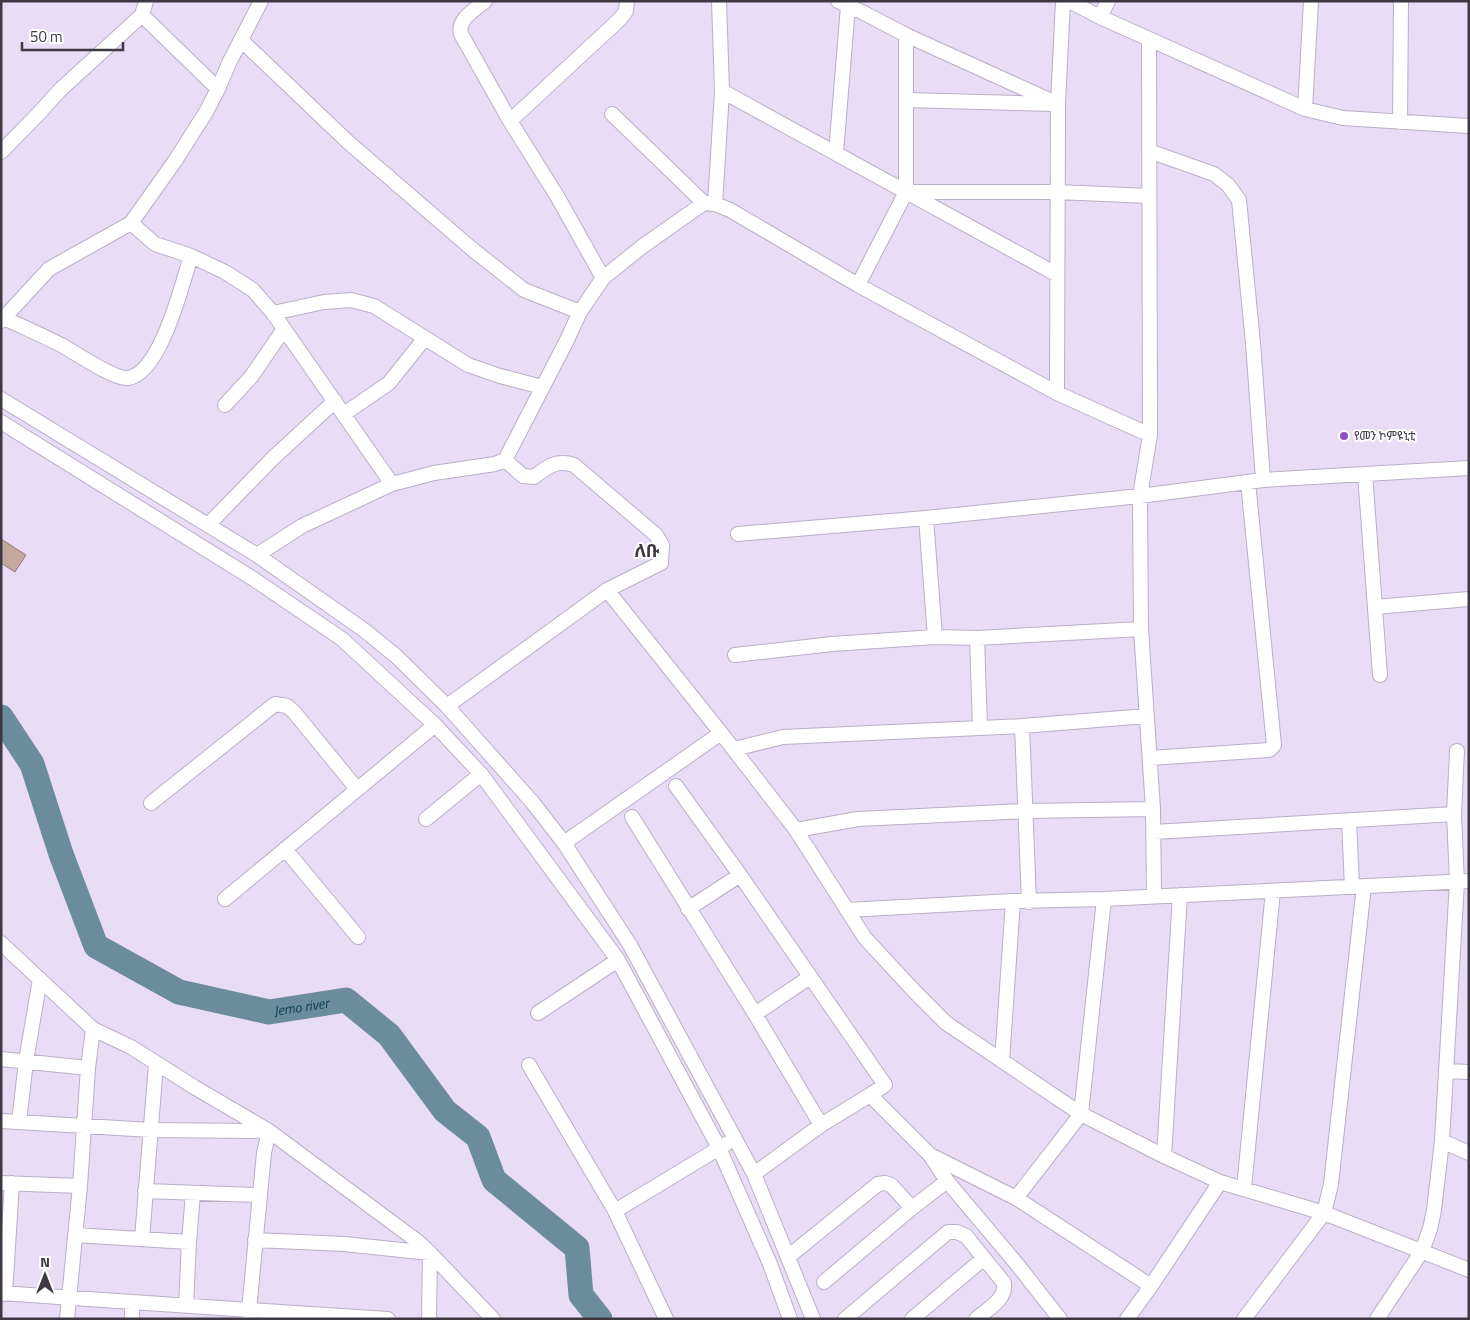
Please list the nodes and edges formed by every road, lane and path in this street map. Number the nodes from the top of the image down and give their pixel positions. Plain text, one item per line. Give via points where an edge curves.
1 (146, 1) edge
2 (261, 1) edge
3 (485, 1) edge
4 (627, 1) edge
5 (719, 1) edge
6 (1063, 1) edge
7 (1068, 1) edge
8 (1108, 1) edge
9 (1311, 1) edge
10 (1401, 1) edge
11 (843, 4) edge
12 (865, 7) edge
13 (142, 15) junction
14 (1100, 17) junction
15 (906, 35) junction
16 (1149, 38) junction
17 (241, 40) junction
18 (218, 89) junction
19 (722, 91) junction
20 (906, 100) junction
21 (1058, 104) junction
22 (1305, 109) junction
23 (612, 114) dead end
24 (510, 121) junction
25 (1400, 122) junction
26 (1469, 126) edge
27 (1149, 151) junction
28 (1, 152) edge
29 (836, 153) junction
30 (906, 192) junction
31 (1057, 192) junction
32 (1149, 196) junction
33 (709, 204) junction
34 (131, 224) junction
35 (191, 256) junction
36 (1056, 274) junction
37 (603, 278) junction
38 (858, 285) junction
39 (580, 312) junction
40 (273, 313) junction
41 (3, 319) edge
42 (284, 329) junction
43 (425, 338) junction
44 (542, 387) junction
45 (1057, 393) junction
46 (1, 400) edge
47 (335, 401) junction
48 (225, 405) dead end
49 (344, 414) junction
50 (1, 422) edge
51 (1150, 434) junction
52 (505, 460) junction
53 (1469, 468) edge
54 (1365, 474) junction
55 (1255, 481) junction
56 (139, 483) junction
57 (392, 484) junction
58 (1140, 496) junction
59 (129, 501) junction
60 (926, 518) junction
61 (208, 525) junction
62 (738, 534) dead end
63 (257, 555) junction
64 (607, 590) junction
65 (1469, 599) edge
66 (1376, 607) junction
67 (1141, 629) junction
68 (935, 637) junction
69 (977, 638) junction
70 (735, 655) dead end
71 (1380, 674) dead end
72 (446, 706) junction
73 (1147, 716) junction
74 (435, 725) junction
75 (1022, 726) junction
76 (980, 727) junction
77 (722, 733) junction
78 (734, 748) junction
79 (1457, 751) dead end
80 (1150, 758) junction
81 (481, 774) junction
82 (676, 786) dead end
83 (357, 789) junction
84 (152, 804) dead end
85 (1153, 809) junction
86 (1026, 811) junction
87 (1454, 814) junction
88 (632, 817) dead end
89 (426, 819) dead end
90 (1349, 820) junction
91 (796, 830) junction
92 (1154, 832) junction
93 (564, 843) junction
94 (285, 849) junction
95 (740, 875) junction
96 (1463, 881) edge
97 (1358, 887) junction
98 (1273, 890) junction
99 (1180, 895) junction
100 (1154, 896) junction
101 (225, 899) dead end
102 (1104, 899) junction
103 (1013, 901) junction
104 (1030, 902) junction
105 (688, 909) junction
106 (847, 910) junction
107 (358, 937) dead end
108 (1, 943) edge
109 (618, 960) junction
110 (810, 977) junction
111 (40, 979) junction
112 (538, 1013) dead end
113 (756, 1014) junction
114 (93, 1029) junction
115 (1, 1059) edge
116 (26, 1061) junction
117 (1002, 1062) junction
118 (156, 1064) junction
119 (529, 1065) dead end
120 (88, 1068) junction
121 (1446, 1071) junction
122 (1469, 1072) edge
123 (870, 1094) junction
124 (1081, 1114) junction
125 (1, 1121) edge
126 (19, 1122) junction
127 (821, 1125) junction
128 (85, 1127) junction
129 (151, 1130) junction
130 (269, 1131) junction
131 (735, 1139) junction
132 (1442, 1141) junction
133 (719, 1148) junction
134 (1469, 1153) edge
135 (930, 1155) junction
136 (1164, 1156) junction
137 (754, 1174) junction
138 (947, 1181) junction
139 (1220, 1182) junction
140 (7, 1183) edge
141 (80, 1186) junction
142 (1244, 1188) junction
143 (146, 1191) junction
144 (193, 1193) junction
145 (259, 1195) junction
146 (1016, 1198) junction
147 (912, 1208) junction
148 (615, 1211) junction
149 (1324, 1213) junction
150 (5, 1234) edge
151 (74, 1235) junction
152 (142, 1239) junction
153 (255, 1240) junction
154 (189, 1242) junction
155 (1422, 1251) junction
156 (430, 1253) junction
157 (788, 1256) junction
158 (984, 1258) junction
159 (1469, 1270) edge
160 (824, 1282) dead end
161 (1151, 1286) junction
162 (3, 1293) edge
163 (68, 1298) junction
164 (132, 1302) junction
165 (186, 1306) junction
166 (249, 1314) edge
167 (313, 1316) edge
168 (492, 1318) edge
169 (67, 1319) edge
170 (132, 1319) edge
171 (388, 1319) edge
172 (429, 1319) edge
173 (666, 1319) edge
174 (790, 1319) edge
175 (813, 1319) edge
176 (845, 1319) edge
177 (912, 1319) edge
178 (976, 1319) edge
179 (1060, 1319) edge
180 (1126, 1319) edge
181 (1244, 1319) edge
182 (1377, 1319) edge

1 - 13 street
2 - 17 street
3 - 24 street via 461,22 459,28
4 - 24 street via 626,11 620,19
5 - 19 street
6 - 21 street
7 - 14 street
8 - 14 street
9 - 22 street
10 - 25 street
11 - 12 street
11 - 29 street
12 - 15 street
13 - 18 street
13 - 28 street via 60,90
14 - 16 street
15 - 20 street
15 - 21 street
16 - 22 street
16 - 27 street
17 - 18 street
17 - 39 street via 348,142 472,249 524,290
18 - 34 street via 180,153
19 - 29 street
19 - 33 street
20 - 21 street
20 - 30 street
21 - 31 street
22 - 25 street via 1343,118
23 - 33 street
24 - 37 street
25 - 26 street
27 - 32 street
27 - 55 street via 1214,174 1239,200 1253,343
29 - 30 street
30 - 31 street
30 - 36 street
30 - 38 street
31 - 32 street
31 - 36 street
32 - 51 street
33 - 37 street via 643,246
33 - 38 street via 730,210
34 - 35 street via 155,244
34 - 41 street via 49,269
35 - 40 street via 253,290
35 - 41 street via 170,325 159,348 140,374 127,378 115,376
36 - 45 street
37 - 39 street
38 - 45 street
39 - 44 street
40 - 42 street
40 - 43 street via 351,300 374,306
42 - 47 street
42 - 48 street via 251,377
43 - 44 street via 468,365
43 - 49 street via 389,383
44 - 52 street
45 - 51 street
46 - 56 street
47 - 49 street
47 - 61 street via 273,458
49 - 57 street
50 - 59 street
51 - 58 street
52 - 57 street via 434,472
52 - 64 street via 524,476 534,477 548,467 565,462 574,465 656,535 662,545 661,563
53 - 54 street
54 - 55 street
54 - 66 street
55 - 58 street
55 - 80 street via 1274,745 1269,750
56 - 59 street
56 - 61 street
57 - 63 street via 302,526
58 - 60 street
58 - 67 street
59 - 74 street via 342,639
60 - 62 street
60 - 68 street
61 - 63 street
63 - 72 street via 364,630 396,656
64 - 72 street
64 - 77 street
65 - 66 street
66 - 71 street
67 - 69 street
67 - 73 street
68 - 69 street
68 - 70 street
69 - 76 street
72 - 93 street
73 - 75 street
73 - 80 street
74 - 81 street
74 - 83 street
75 - 76 street
75 - 86 street
76 - 78 street via 783,737
77 - 78 street
77 - 93 street
78 - 91 street
79 - 87 street
80 - 85 street
81 - 89 street
81 - 109 street
82 - 95 street
83 - 84 street via 294,712 287,706 274,704
83 - 94 street
85 - 86 street
85 - 92 street
86 - 91 street via 858,819
86 - 104 street
87 - 90 street
87 - 96 street
88 - 105 street
90 - 92 street
90 - 97 street
91 - 106 street
92 - 100 street
93 - 131 street via 630,945
94 - 101 street
94 - 107 street
95 - 105 street
95 - 110 street
96 - 97 street
96 - 121 street
97 - 98 street
97 - 149 street via 1331,1184
98 - 99 street
98 - 142 street
99 - 100 street
99 - 136 street
100 - 102 street
102 - 104 street
102 - 124 street
103 - 104 street
103 - 106 street
103 - 117 street
105 - 113 street
106 - 117 street via 865,938 946,1023
108 - 111 street
109 - 112 street
109 - 133 street
110 - 113 street
110 - 123 street via 884,1085
111 - 114 street
111 - 116 street
113 - 127 street
114 - 118 street via 131,1047
114 - 120 street
115 - 116 street
116 - 120 street
116 - 126 street
117 - 124 street
118 - 129 street
118 - 130 street
119 - 148 street
120 - 128 street
121 - 122 street
121 - 132 street
123 - 127 street
123 - 135 street
124 - 136 street
124 - 146 street
125 - 126 street
126 - 128 street
127 - 137 street
128 - 129 street
128 - 141 street
129 - 130 street
129 - 143 street
130 - 145 street
130 - 156 street
131 - 133 street
131 - 137 street
132 - 134 street
132 - 155 street via 1434,1210
133 - 148 street
133 - 174 street via 770,1264
135 - 138 street
135 - 146 street
136 - 139 street
137 - 157 street
138 - 147 street
138 - 179 street
139 - 142 street
139 - 161 street
140 - 141 street
140 - 150 street
141 - 151 street
142 - 149 street
143 - 144 street
143 - 152 street
144 - 145 street
144 - 154 street
145 - 153 street
146 - 161 street
147 - 157 street via 892,1185 878,1184
147 - 160 street
148 - 173 street
149 - 155 street
149 - 181 street
150 - 162 street
151 - 152 street
151 - 163 street
152 - 154 street
153 - 156 street via 344,1244
153 - 166 street
154 - 165 street
155 - 159 street
155 - 182 street
156 - 168 street
156 - 172 street
157 - 175 street
158 - 176 street via 966,1236 948,1232
158 - 177 street
158 - 178 street via 1004,1283 1005,1290 1002,1298
161 - 180 street
162 - 163 street
163 - 164 street
163 - 169 street
164 - 165 street
164 - 170 street
165 - 166 street
166 - 167 street
167 - 171 street

